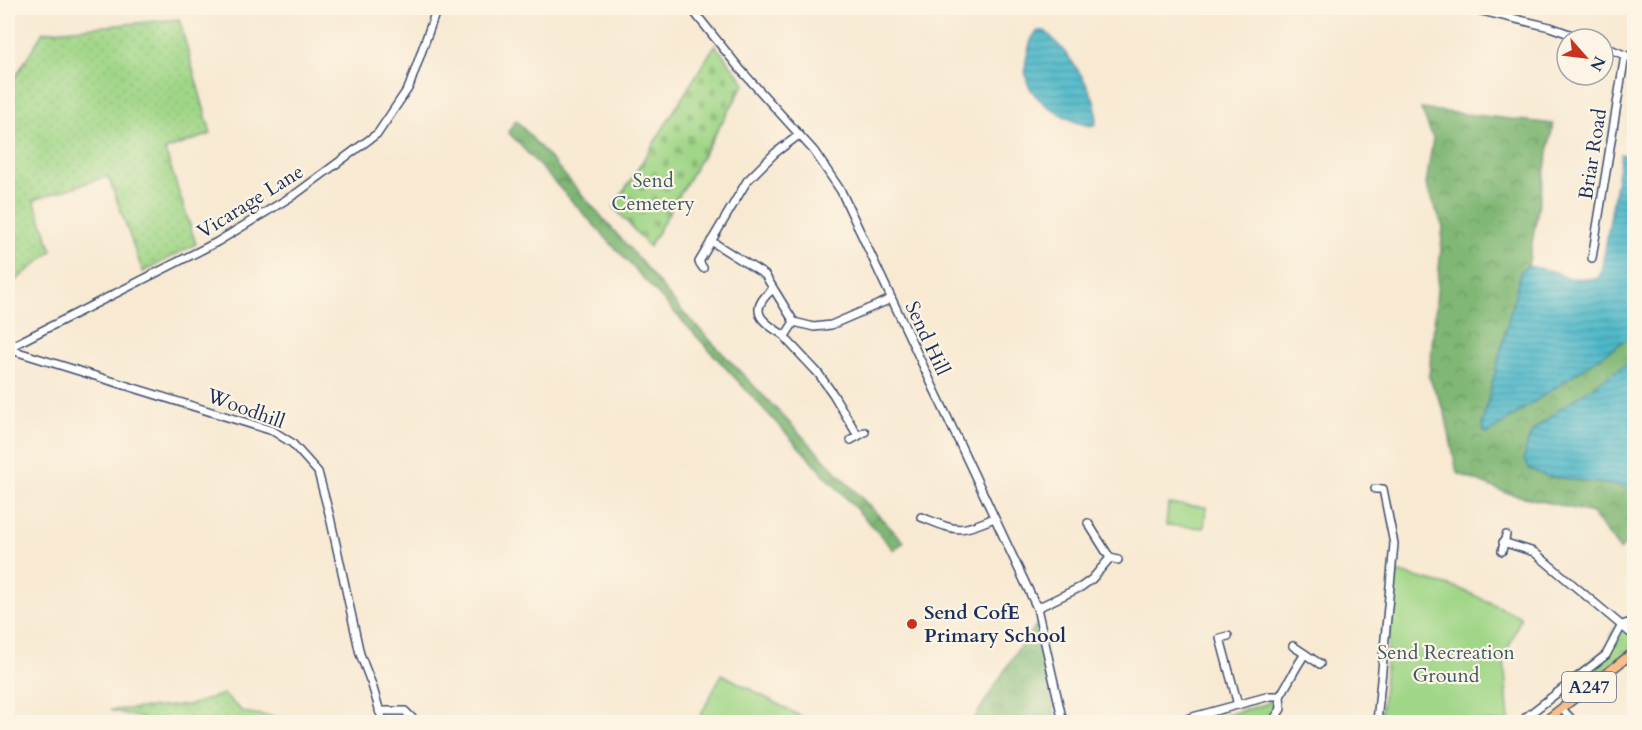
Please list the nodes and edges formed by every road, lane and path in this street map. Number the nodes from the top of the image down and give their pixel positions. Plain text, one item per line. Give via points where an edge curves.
1 (437, 8) edge
2 (691, 8) edge
3 (1469, 8) edge
4 (1555, 29) edge
5 (1615, 50) edge
6 (1625, 54) junction
7 (1635, 58) edge
8 (799, 135) junction
9 (711, 241) junction
10 (1592, 258) dead end
11 (703, 268) dead end
12 (773, 289) junction
13 (891, 298) junction
14 (794, 322) junction
15 (785, 336) junction
16 (8, 349) edge
17 (858, 436) dead end
18 (1375, 489) dead end
19 (921, 517) dead end
20 (994, 518) junction
21 (1088, 523) dead end
22 (1502, 551) dead end
23 (1043, 607) junction
24 (1635, 621) edge
25 (1622, 625) junction
26 (1635, 636) edge
27 (1220, 638) dead end
28 (1293, 646) dead end
29 (1635, 652) edge
30 (1305, 654) junction
31 (1320, 664) dead end
32 (1280, 696) junction
33 (1238, 705) junction
34 (1562, 709) junction
35 (379, 711) junction
36 (383, 723) edge
37 (416, 723) edge
38 (1063, 723) edge
39 (1185, 723) edge
40 (1272, 723) edge
41 (1377, 723) edge
42 (1523, 723) edge
43 (1544, 723) edge
44 (1574, 723) edge

1 - 16 street, Vicarage Lane via 409,87 378,133 297,193 217,242
2 - 8 street, Send Hill
3 - 4 street
5 - 6 street
6 - 7 street
6 - 10 street, Briar Road
8 - 9 street via 747,182
8 - 13 street, Send Hill via 841,191
9 - 11 street via 699,262
9 - 12 street via 760,270
12 - 14 street
12 - 15 street via 758,306 760,316
13 - 14 street via 831,325 814,327
13 - 20 street, Send Hill
14 - 15 street
15 - 17 street via 818,373
16 - 35 street, Woodhill via 273,431 292,442 318,472 360,654
18 - 41 street via 1383,489 1394,544
19 - 20 street via 961,530
20 - 23 street, Send Hill
21 - 23 street via 1114,559 1082,587
22 - 25 street via 1505,539 1534,552
23 - 38 street, Send Hill
24 - 25 street
25 - 26 street
25 - 42 street via 1606,655
27 - 33 street
28 - 30 street
29 - 34 main road, A247
30 - 31 street
30 - 32 street
32 - 33 street
32 - 40 street via 1281,709
33 - 39 street via 1188,718
34 - 43 main road, A247
34 - 44 street
35 - 36 street, Woodhill
35 - 37 street via 405,711

